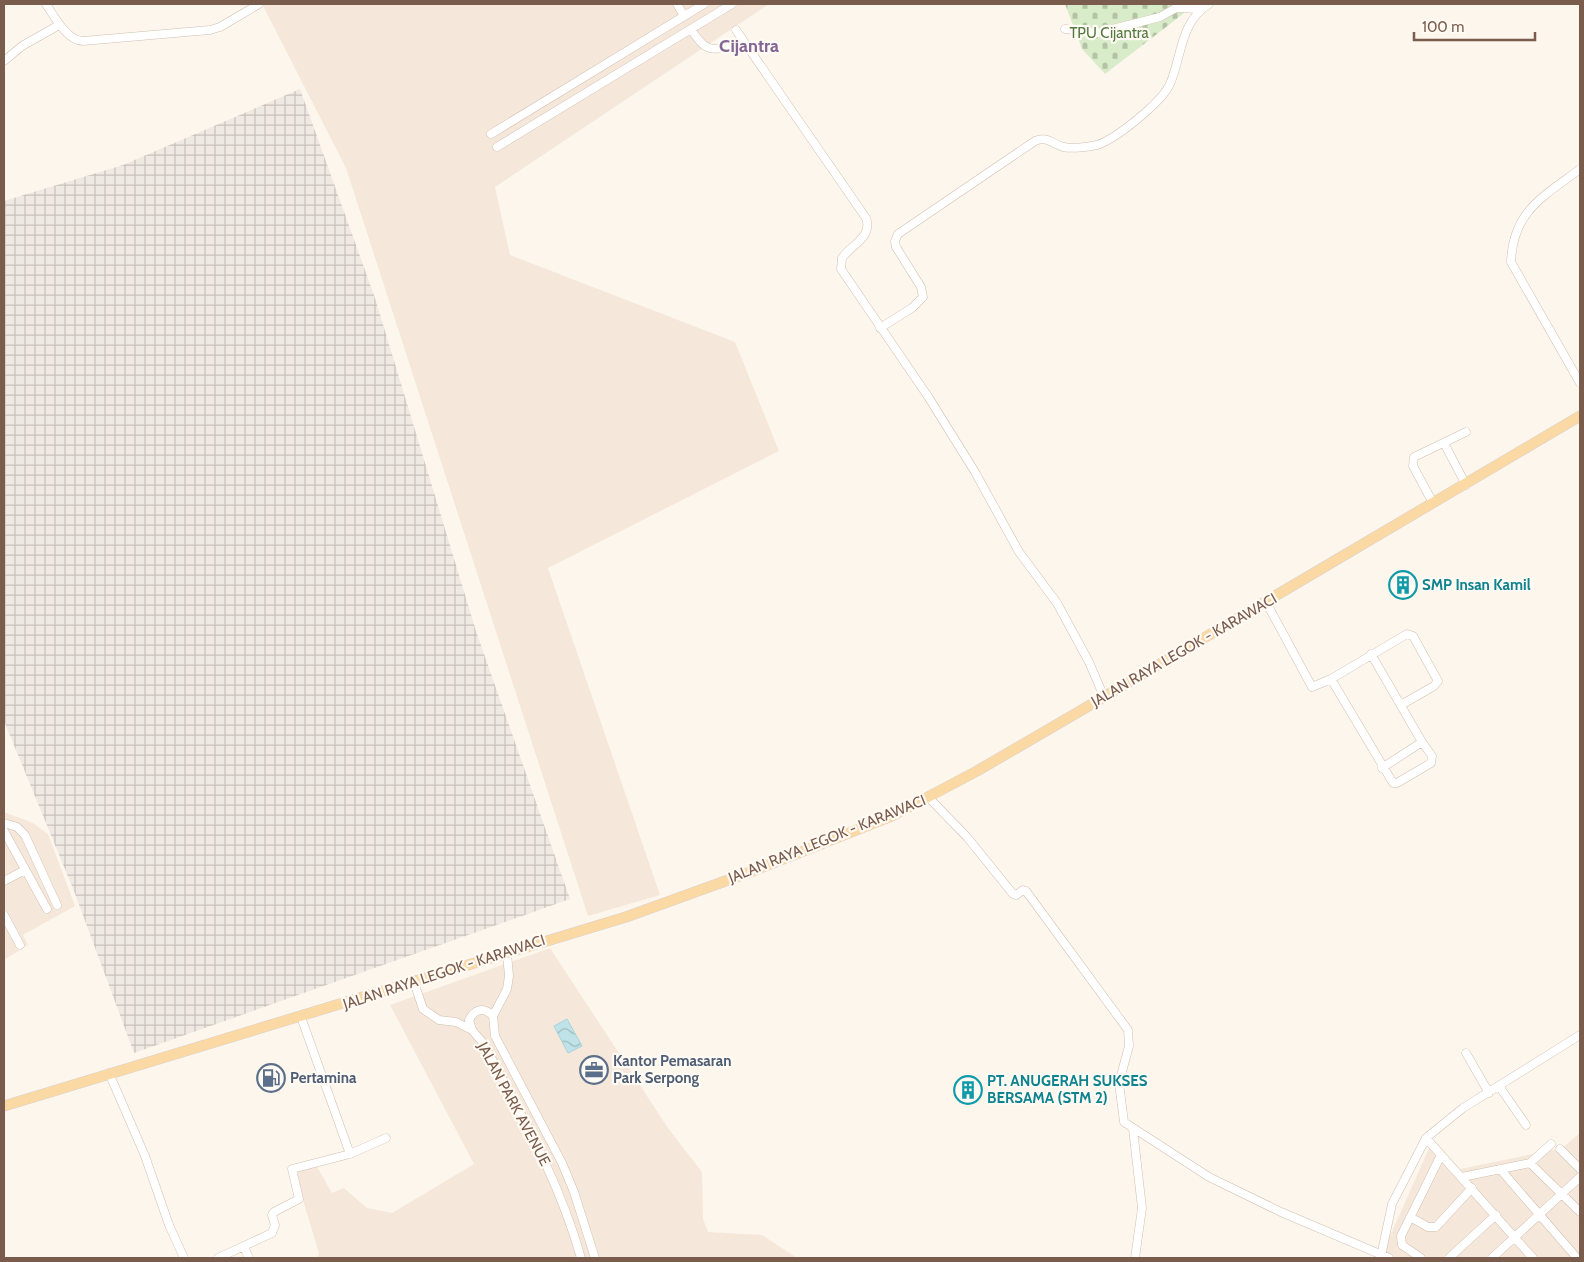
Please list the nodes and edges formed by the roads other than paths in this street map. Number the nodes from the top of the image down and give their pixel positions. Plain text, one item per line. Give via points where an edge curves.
1 (46, 4) edge
2 (259, 4) edge
3 (677, 4) edge
4 (704, 4) edge
5 (732, 4) edge
6 (1209, 4) edge
7 (1200, 9) junction
8 (684, 16) junction
9 (60, 24) junction
10 (691, 29) junction
11 (1065, 29) dead end
12 (736, 30) dead end
13 (633, 47) junction
14 (750, 49) junction
15 (641, 59) junction
16 (4, 60) edge
17 (491, 134) dead end
18 (497, 147) dead end
19 (1580, 170) edge
20 (880, 328) junction
21 (1580, 383) edge
22 (1580, 416) edge
23 (1466, 432) dead end
24 (1444, 443) junction
25 (1466, 485) junction
26 (1433, 503) junction
27 (1266, 602) junction
28 (1371, 654) junction
29 (1331, 679) junction
30 (1104, 697) junction
31 (1401, 705) junction
32 (1422, 742) junction
33 (1382, 768) junction
34 (929, 798) junction
35 (4, 823) edge
36 (4, 831) edge
37 (25, 870) junction
38 (4, 881) edge
39 (57, 905) dead end
40 (47, 909) dead end
41 (4, 916) edge
42 (20, 945) dead end
43 (507, 954) junction
44 (414, 982) junction
45 (493, 1016) junction
46 (301, 1017) junction
47 (472, 1030) junction
48 (1580, 1035) edge
49 (1466, 1053) dead end
50 (513, 1069) junction
51 (109, 1073) junction
52 (500, 1076) junction
53 (1499, 1086) junction
54 (1489, 1093) junction
55 (4, 1106) edge
56 (1526, 1125) dead end
57 (1133, 1129) junction
58 (386, 1138) dead end
59 (1426, 1138) junction
60 (1551, 1144) dead end
61 (1560, 1149) dead end
62 (350, 1154) junction
63 (1441, 1155) junction
64 (1530, 1163) junction
65 (1500, 1169) junction
66 (1580, 1169) edge
67 (1462, 1177) junction
68 (1580, 1177) edge
69 (569, 1180) junction
70 (556, 1185) junction
71 (1472, 1188) junction
72 (574, 1192) junction
73 (1562, 1194) junction
74 (562, 1199) junction
75 (1580, 1212) edge
76 (1539, 1214) junction
77 (1496, 1215) junction
78 (1410, 1217) junction
79 (1516, 1237) junction
80 (244, 1247) junction
81 (1384, 1257) edge
82 (184, 1258) edge
83 (218, 1258) edge
84 (249, 1258) edge
85 (581, 1258) edge
86 (594, 1258) edge
87 (1135, 1258) edge
88 (1421, 1258) edge
89 (1449, 1258) edge
90 (1492, 1258) edge
91 (1533, 1258) edge
92 (1577, 1258) edge

1 - 9 street
2 - 9 street via 220,27 165,36 79,41
3 - 8 street
4 - 8 street
5 - 10 street
6 - 7 street
7 - 11 street via 1176,8 1160,17 1096,33
7 - 20 street via 1180,46 1168,89 1112,138 1097,145 1077,147 1062,146 1046,138 1035,141 898,234 896,247 921,287 923,297
8 - 13 street
9 - 16 street
10 - 14 street via 700,44 715,50 740,45
10 - 15 street
12 - 14 street
13 - 15 street
13 - 17 street
14 - 20 street via 866,218 867,233 848,250 840,264
15 - 18 street
19 - 21 street via 1522,218 1512,244 1511,262
20 - 30 street via 940,414 1019,552 1057,603
22 - 25 main road, JALAN RAYA LEGOK - KARAWACI
23 - 24 street
24 - 25 street
24 - 26 street via 1417,456 1412,462
25 - 26 main road, JALAN RAYA LEGOK - KARAWACI
26 - 27 main road, JALAN RAYA LEGOK - KARAWACI
27 - 29 street via 1308,684 1316,686
27 - 30 main road, JALAN RAYA LEGOK - KARAWACI
28 - 29 street
28 - 31 street
28 - 31 street via 1407,634 1414,636 1438,681
29 - 33 street
30 - 34 main road, JALAN RAYA LEGOK - KARAWACI
31 - 32 street
32 - 33 street
32 - 33 street via 1432,756 1430,763 1395,784
34 - 43 main road, JALAN RAYA LEGOK - KARAWACI via 753,871 626,917
34 - 57 street via 967,837 1013,894 1026,891 1128,1030 1130,1046 1119,1083 1124,1122
35 - 39 street via 17,827 25,835
36 - 37 street
37 - 38 street
37 - 40 street
41 - 42 street
43 - 44 main road, JALAN RAYA LEGOK - KARAWACI
43 - 45 street via 507,989
44 - 46 main road, JALAN RAYA LEGOK - KARAWACI
44 - 47 street, JALAN PARK AVENUE via 423,1010 439,1020 456,1022
45 - 47 street via 487,1010 473,1013 469,1020
45 - 50 street, JALAN PARK AVENUE via 496,1036
46 - 51 main road, JALAN RAYA LEGOK - KARAWACI
46 - 62 street
47 - 52 street, JALAN PARK AVENUE via 484,1044
48 - 53 street
49 - 54 street
50 - 52 street
50 - 69 street, JALAN PARK AVENUE
51 - 55 main road, JALAN RAYA LEGOK - KARAWACI
51 - 82 street
52 - 70 street, JALAN PARK AVENUE
53 - 54 street
53 - 56 street
54 - 59 street via 1447,1119
57 - 81 street via 1209,1177
57 - 87 street via 1142,1208
58 - 62 street
59 - 63 street
59 - 81 street via 1392,1204 1384,1234
60 - 64 street
61 - 66 street
62 - 80 street via 292,1169 299,1199 274,1212 272,1233
63 - 67 street
63 - 78 street
64 - 65 street
64 - 73 street
65 - 67 street
65 - 76 street
67 - 71 street
68 - 73 street
69 - 70 street
69 - 72 street, JALAN PARK AVENUE
70 - 74 street, JALAN PARK AVENUE
71 - 77 street
71 - 78 street via 1436,1227 1428,1227
72 - 74 street
72 - 86 street, JALAN PARK AVENUE
73 - 75 street
73 - 76 street
74 - 85 street, JALAN PARK AVENUE
76 - 79 street
76 - 92 street
77 - 79 street
77 - 89 street
78 - 88 street via 1400,1241
79 - 90 street
79 - 91 street
80 - 83 street
80 - 84 street

